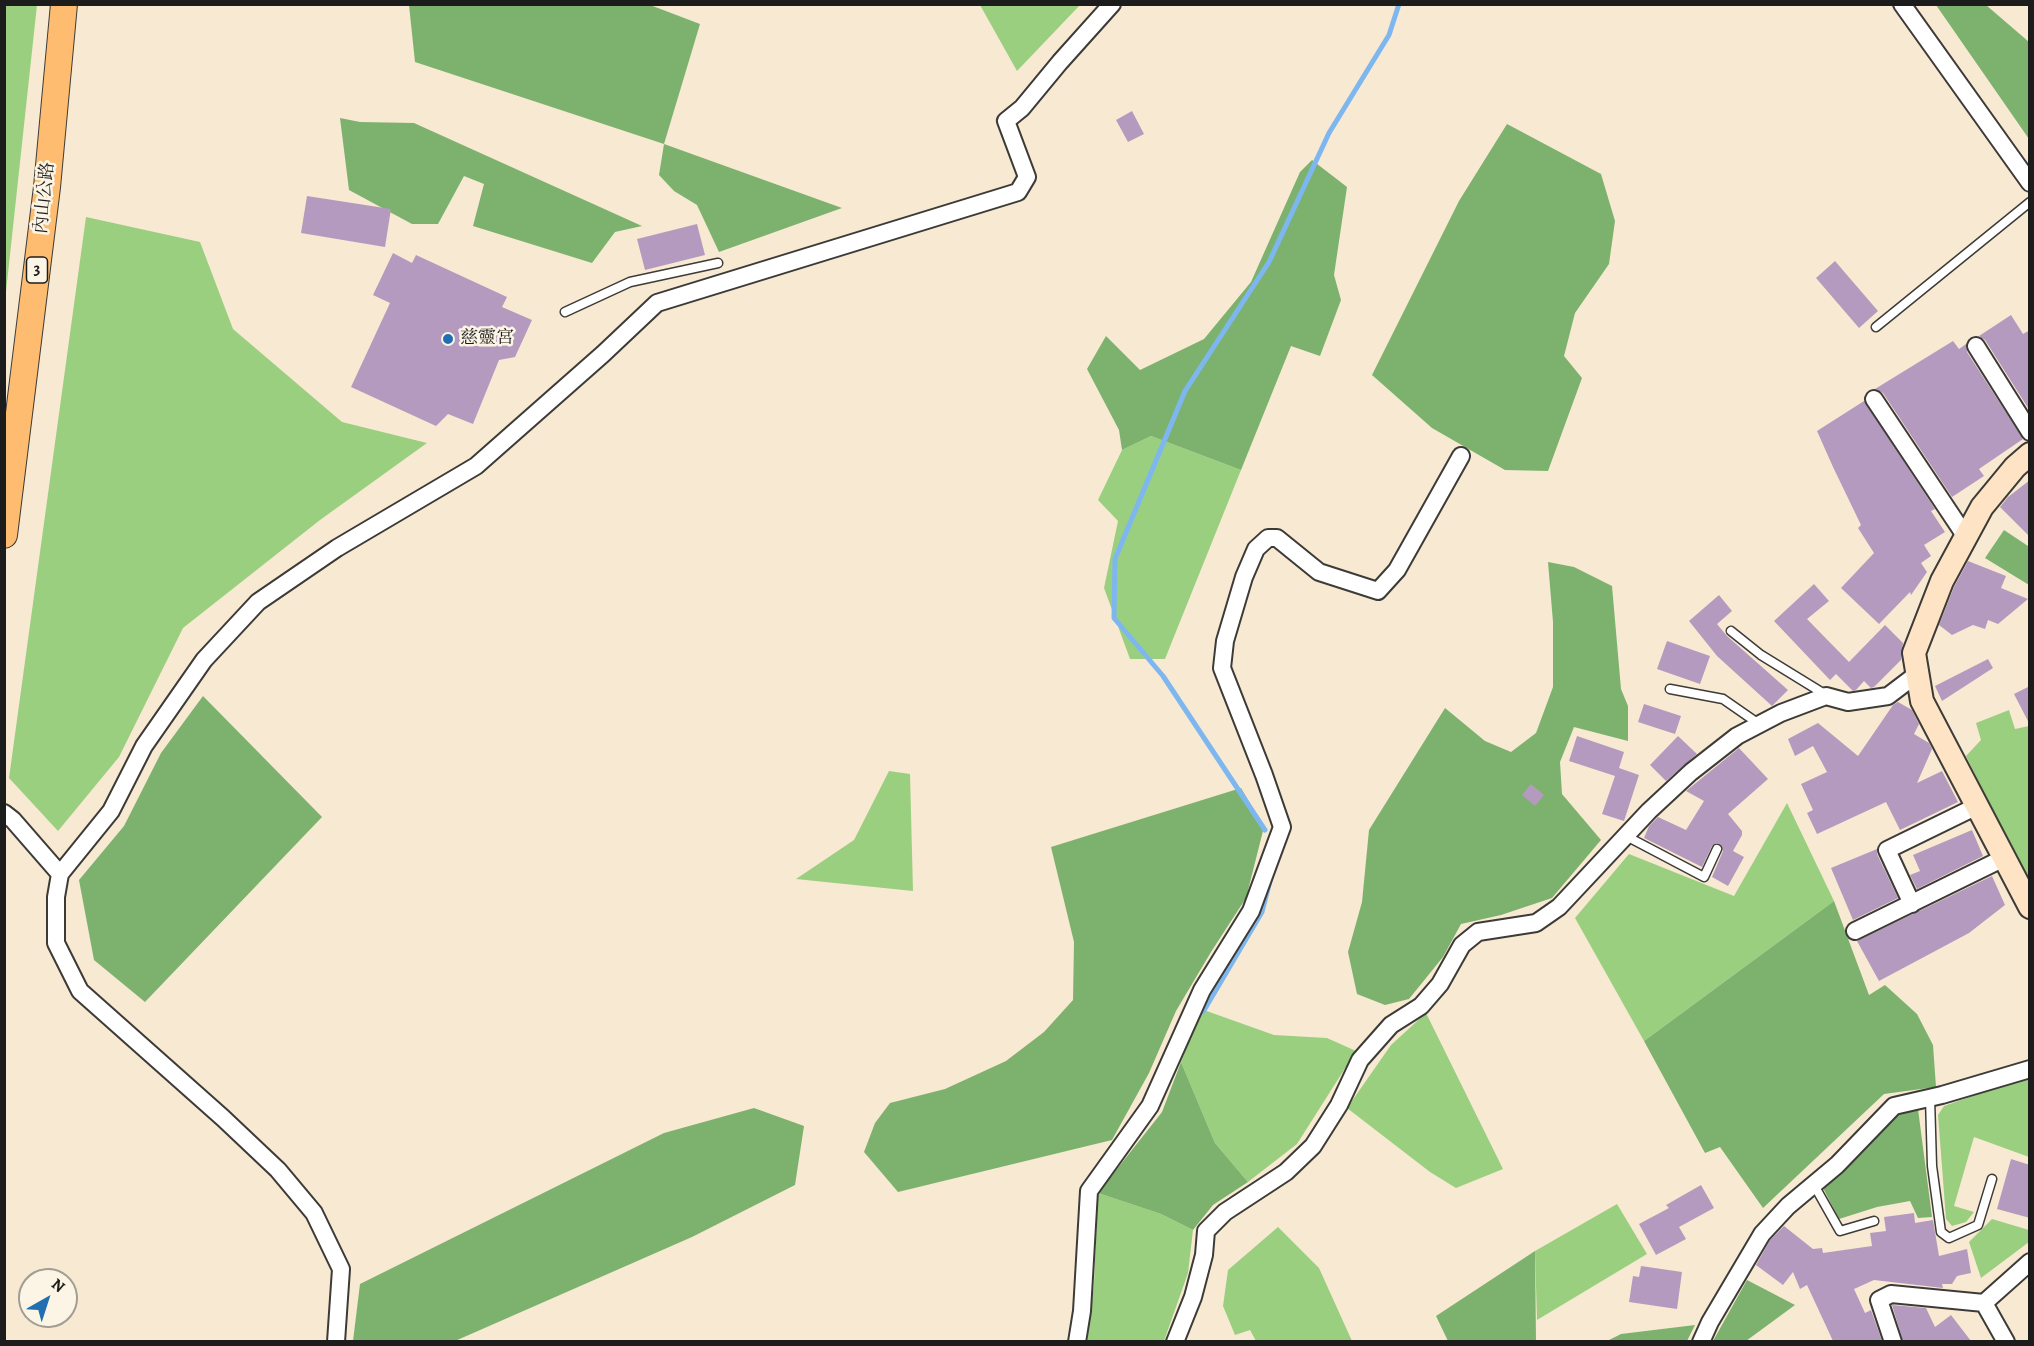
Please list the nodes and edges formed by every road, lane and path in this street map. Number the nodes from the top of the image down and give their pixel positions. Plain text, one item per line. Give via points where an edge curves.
1 (64, 4) edge
2 (1112, 4) edge
3 (1902, 4) edge
4 (2030, 183) edge
5 (2030, 202) edge
6 (718, 263) dead end
7 (565, 312) dead end
8 (1876, 327) dead end
9 (1976, 346) dead end
10 (1874, 399) dead end
11 (2030, 432) edge
12 (2030, 454) edge
13 (1461, 456) dead end
14 (4, 535) edge
15 (1966, 537) junction
16 (1731, 631) dead end
17 (1917, 674) junction
18 (1670, 689) dead end
19 (1827, 696) junction
20 (1760, 724) junction
21 (1977, 806) junction
22 (4, 813) edge
23 (1626, 836) junction
24 (1718, 849) dead end
25 (2004, 858) junction
26 (60, 874) junction
27 (1912, 904) junction
28 (2030, 906) edge
29 (1855, 931) dead end
30 (2030, 1069) edge
31 (1930, 1098) junction
32 (1992, 1179) dead end
33 (1814, 1185) junction
34 (1874, 1221) dead end
35 (2030, 1262) edge
36 (1984, 1303) junction
37 (336, 1341) edge
38 (1077, 1341) edge
39 (1175, 1341) edge
40 (1701, 1341) edge
41 (1893, 1341) edge
42 (2006, 1341) edge

1 - 14 main road, 內山公路 / 3 via 47,187
2 - 26 street via 1022,108 1006,121 1027,177 1018,192 657,303 476,466 338,548 258,602 204,660 144,746 111,811
3 - 4 street
5 - 8 lane
6 - 7 lane via 630,282
9 - 11 street
10 - 15 street
12 - 15 street via 1982,507
13 - 38 street via 1397,570 1378,591 1318,572 1277,538 1268,538 1256,549 1225,641 1222,668 1282,827 1251,911 1202,990 1150,1107 1089,1191
15 - 17 street via 1942,581 1914,653
16 - 19 lane via 1761,655
17 - 19 street via 1888,696 1848,702
17 - 21 street via 1922,701
18 - 20 lane via 1723,699
19 - 20 street
20 - 23 street via 1737,736 1691,772
21 - 25 street
21 - 27 street via 1887,850
22 - 26 street
23 - 24 lane via 1704,877
23 - 39 street via 1559,907 1536,923 1478,932 1462,945 1440,984 1421,1006 1391,1025 1360,1060 1339,1105 1313,1146 1286,1172 1225,1212 1206,1231 1202,1266
25 - 27 street
25 - 28 street
26 - 37 street via 56,944 80,991 270,1162 314,1213 341,1269
27 - 29 street
30 - 31 street
31 - 32 lane via 1932,1166 1941,1232 1949,1238 1977,1225
31 - 33 street via 1894,1106
33 - 34 lane via 1840,1231
33 - 40 street via 1762,1234
35 - 36 street
36 - 41 street via 1891,1294 1879,1300
36 - 42 street

